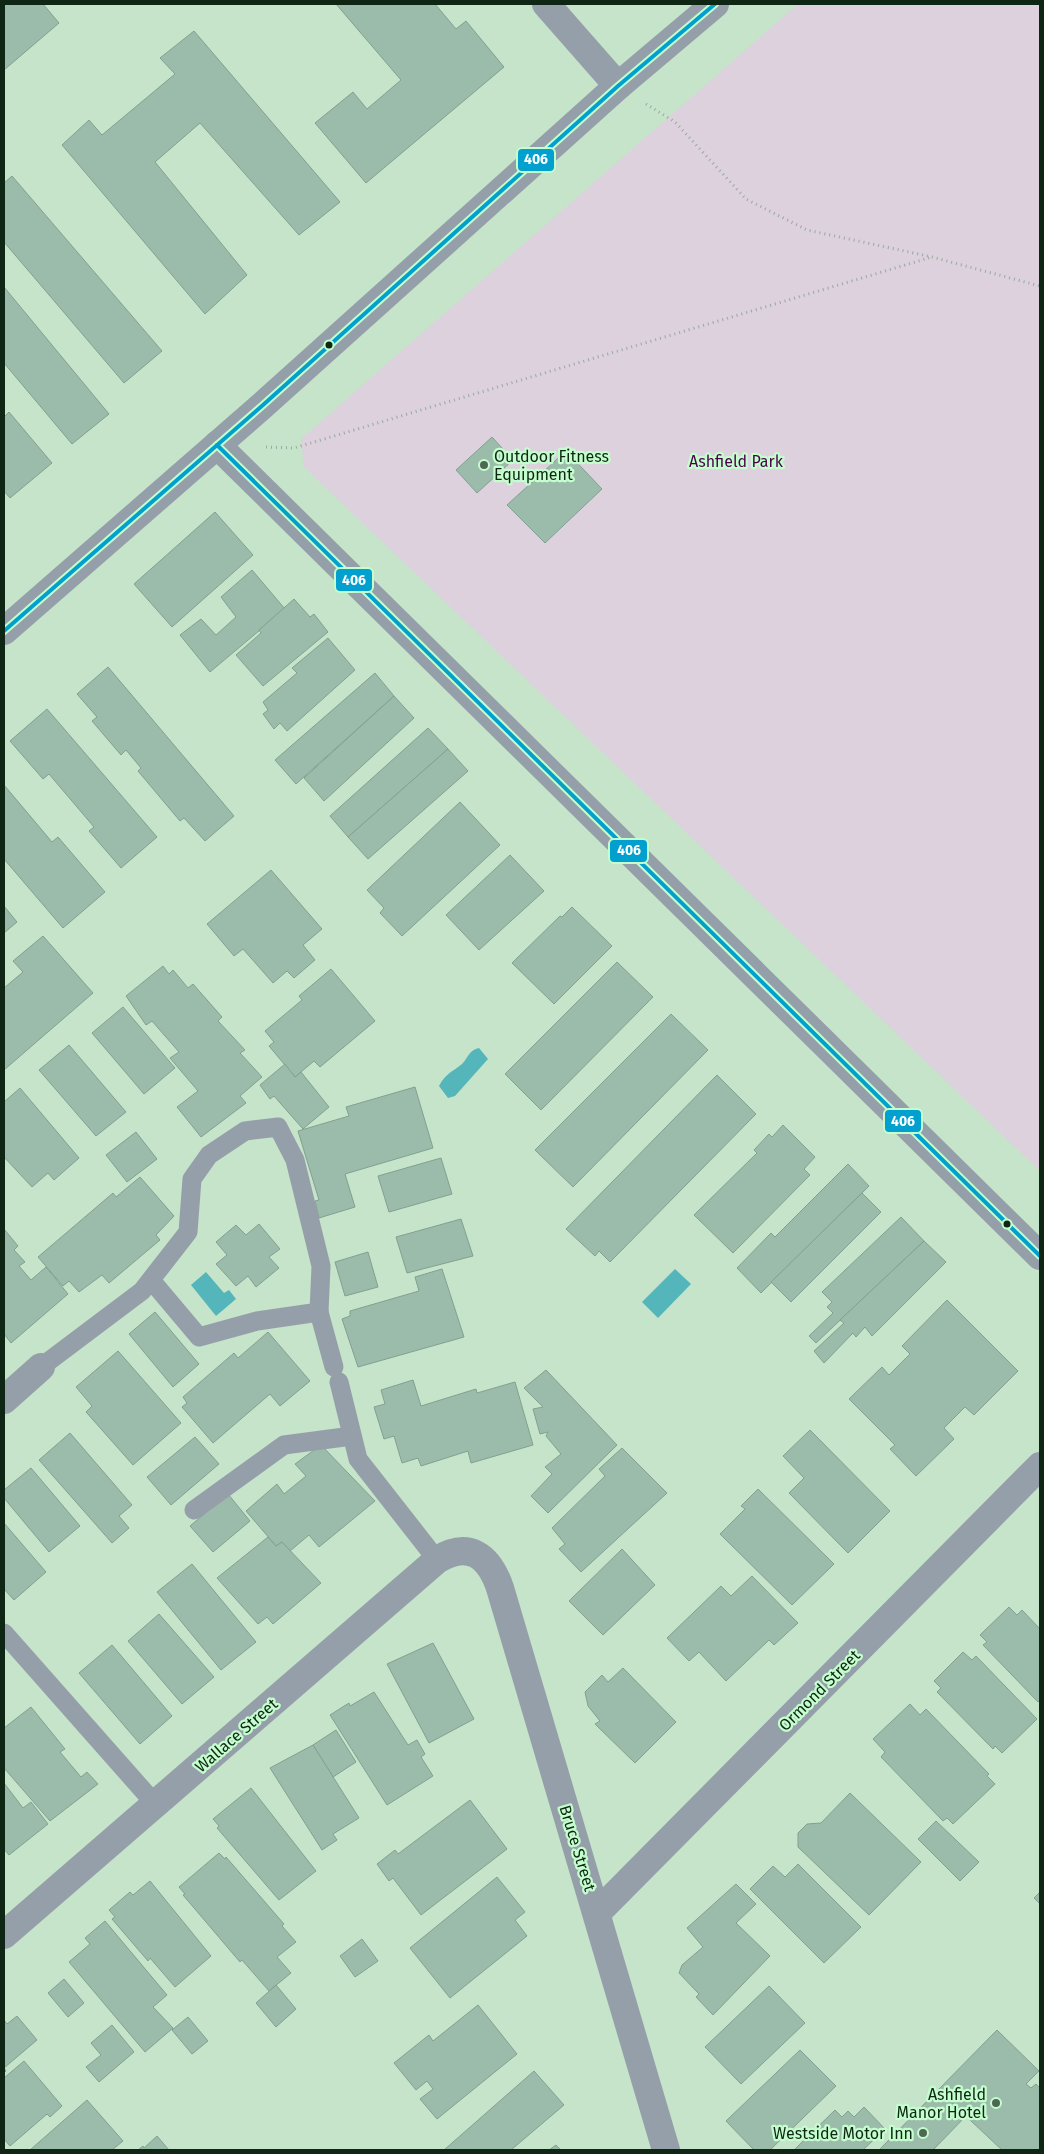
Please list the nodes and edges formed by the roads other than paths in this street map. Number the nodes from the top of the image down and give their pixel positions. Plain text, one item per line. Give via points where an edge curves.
1 (546, 4) edge
2 (715, 4) edge
3 (618, 86) junction
4 (217, 445) junction
5 (4, 631) edge
6 (1040, 1256) edge
7 (151, 1280) junction
8 (319, 1312) junction
9 (41, 1367) joint
10 (4, 1400) edge
11 (352, 1436) junction
12 (1040, 1466) edge
13 (194, 1510) dead end
14 (475, 1554) joint
15 (436, 1560) junction
16 (4, 1633) edge
17 (156, 1805) junction
18 (597, 1913) junction
19 (4, 1934) edge
20 (666, 2150) edge

1 - 3 street
2 - 3 street
3 - 4 street
4 - 5 street
4 - 6 street
7 - 8 lane via 199,1337 257,1321
7 - 8 lane via 188,1232 192,1179 209,1155 245,1131 278,1127 296,1160 321,1266
7 - 9 lane via 142,1291
8 - 11 lane
9 - 10 street
11 - 13 lane via 284,1445
11 - 15 lane via 358,1459
12 - 18 street, Ormond Street
14 - 15 street, Wallace Street via 456,1552
14 - 18 street, Bruce Street via 490,1566 500,1588
15 - 17 street, Wallace Street
16 - 17 lane
17 - 19 street, Wallace Street
18 - 20 street, Bruce Street

